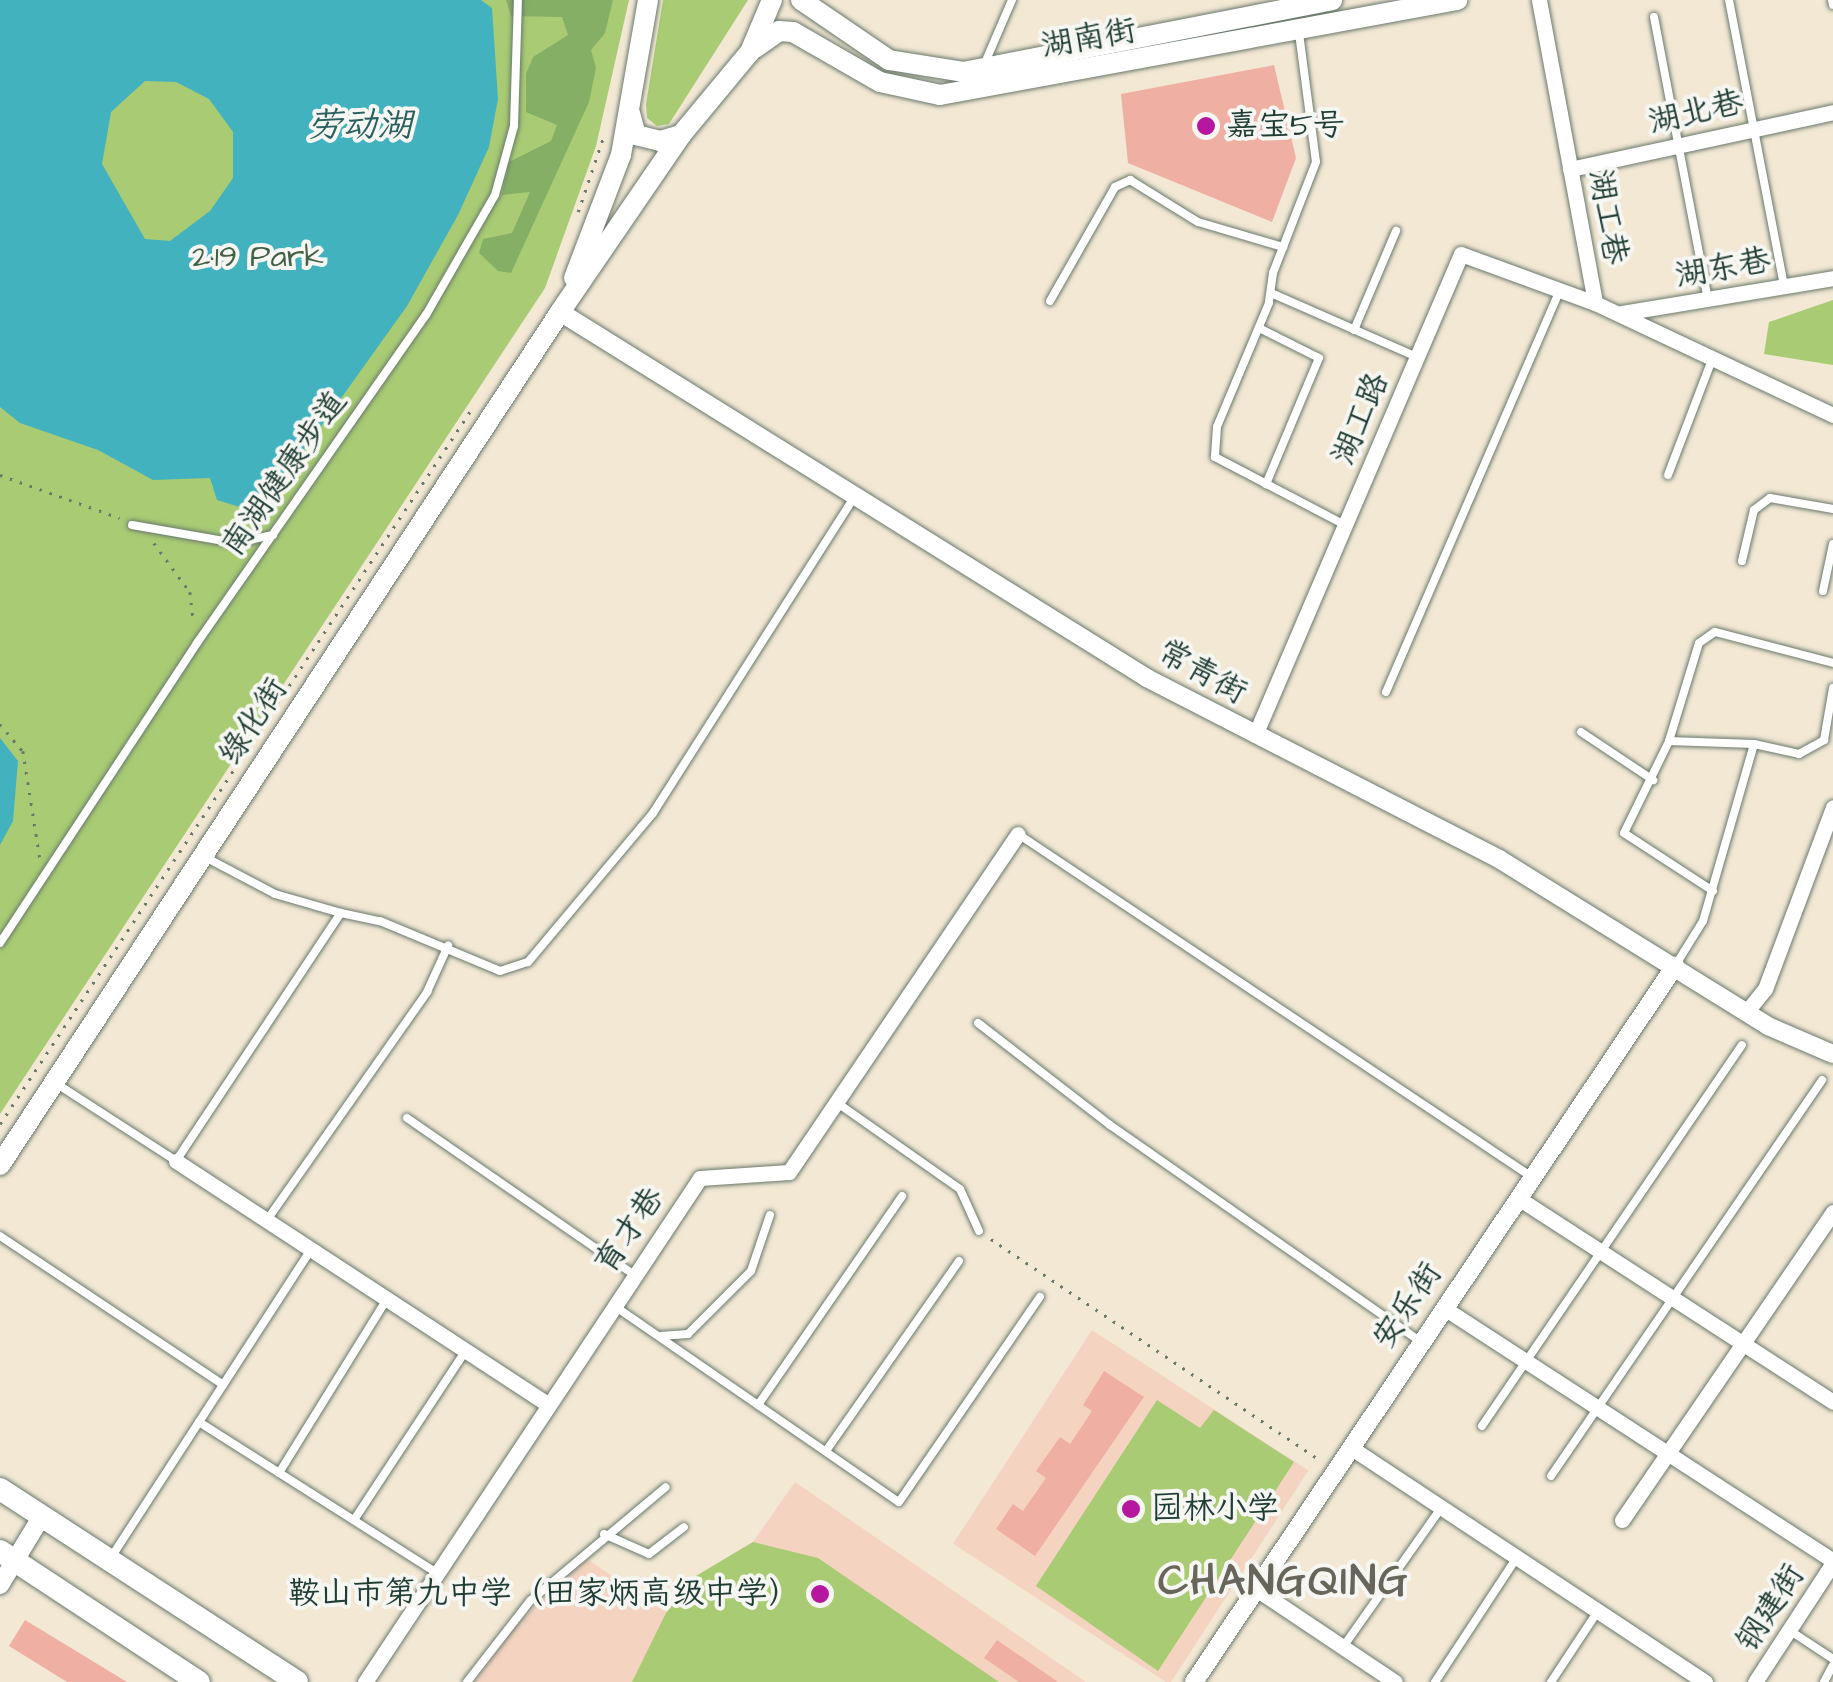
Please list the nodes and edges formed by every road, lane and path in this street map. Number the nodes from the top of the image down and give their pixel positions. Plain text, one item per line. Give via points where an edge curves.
1 (518, 0) edge
2 (648, 0) edge
3 (772, 0) edge
4 (1012, 0) edge
5 (1332, 0) edge
6 (1457, 0) edge
7 (1539, 0) edge
8 (1729, 0) edge
9 (814, 4) edge
10 (1654, 17) dead end
11 (1299, 31) junction
12 (750, 52) junction
13 (983, 68) junction
14 (630, 111) junction
15 (1833, 112) edge
16 (609, 120) dead end
17 (1754, 128) junction
18 (681, 136) junction
19 (1679, 146) junction
20 (1570, 169) junction
21 (577, 214) dead end
22 (1396, 230) dead end
23 (1283, 247) junction
24 (1833, 278) edge
25 (1784, 286) junction
26 (1560, 290) junction
27 (1271, 293) junction
28 (1708, 299) junction
29 (1050, 301) dead end
30 (1594, 303) junction
31 (560, 312) junction
32 (1622, 313) junction
33 (1259, 328) junction
34 (1354, 330) junction
35 (1418, 357) junction
36 (1710, 365) dead end
37 (476, 404) dead end
38 (1833, 415) edge
39 (0, 475) edge
40 (1668, 475) dead end
41 (1266, 484) junction
42 (854, 498) junction
43 (1833, 509) edge
44 (132, 525) junction
45 (1345, 525) junction
46 (273, 535) junction
47 (1833, 544) edge
48 (1742, 561) dead end
49 (1824, 592) dead end
50 (197, 644) junction
51 (1833, 663) edge
52 (1833, 688) edge
53 (1386, 692) dead end
54 (0, 724) edge
55 (1580, 732) dead end
56 (1255, 736) junction
57 (1670, 741) junction
58 (1754, 744) junction
59 (1652, 780) junction
60 (1833, 808) edge
61 (1018, 834) joint
62 (202, 855) junction
63 (44, 878) junction
64 (1714, 891) junction
65 (342, 914) junction
66 (0, 944) edge
67 (448, 946) junction
68 (1675, 966) junction
69 (1747, 1012) junction
70 (978, 1023) dead end
71 (1742, 1045) dead end
72 (1833, 1054) edge
73 (1822, 1080) dead end
74 (54, 1082) junction
75 (836, 1102) junction
76 (407, 1118) dead end
77 (0, 1124) edge
78 (176, 1162) junction
79 (0, 1165) edge
80 (1532, 1177) junction
81 (902, 1196) dead end
82 (1518, 1198) junction
83 (1833, 1212) edge
84 (770, 1215) dead end
85 (267, 1220) junction
86 (979, 1231) joint
87 (0, 1236) edge
88 (311, 1248) junction
89 (1601, 1252) junction
90 (959, 1261) dead end
91 (634, 1274) junction
92 (1040, 1296) dead end
93 (387, 1298) junction
94 (1673, 1298) junction
95 (613, 1305) junction
96 (1444, 1308) junction
97 (659, 1336) junction
98 (1420, 1341) junction
99 (1743, 1344) junction
100 (466, 1350) junction
101 (1526, 1361) junction
102 (223, 1384) junction
103 (1833, 1402) edge
104 (548, 1404) junction
105 (758, 1404) junction
106 (1598, 1408) junction
107 (199, 1422) junction
108 (1482, 1426) dead end
109 (1350, 1446) junction
110 (826, 1451) junction
111 (1668, 1454) junction
112 (1334, 1470) junction
113 (279, 1473) junction
114 (1551, 1476) dead end
115 (666, 1486) dead end
116 (0, 1489) edge
117 (1442, 1507) junction
118 (42, 1516) junction
119 (354, 1520) junction
120 (1622, 1520) dead end
121 (684, 1527) dead end
122 (604, 1534) junction
123 (8, 1556) edge
124 (1516, 1557) junction
125 (110, 1560) junction
126 (1833, 1562) edge
127 (436, 1573) junction
128 (0, 1585) edge
129 (1256, 1589) junction
130 (1598, 1611) junction
131 (1789, 1630) junction
132 (1343, 1647) junction
133 (1833, 1662) edge
134 (200, 1682) edge
135 (297, 1682) edge
136 (365, 1682) edge
137 (467, 1682) edge
138 (1194, 1682) edge
139 (1395, 1682) edge
140 (1435, 1682) edge
141 (1551, 1682) edge
142 (1705, 1682) edge
143 (1755, 1682) edge
144 (1824, 1682) edge

1 - 46 lane, 南湖健康步道 via 514,126 495,194 426,315
2 - 14 main road, 绿化街
3 - 12 main road, 绿化街
4 - 13 lane
5 - 13 main road, 湖南街
6 - 11 main road, 湖南街
7 - 20 street, 湖工巷
8 - 17 lane
9 - 13 main road, 湖南街 via 902,66
10 - 19 lane
11 - 12 main road, 湖南街 via 940,95 880,82 793,32 779,31
11 - 23 lane via 1316,162
12 - 18 main road, 绿化街
14 - 18 main road via 636,135 660,141
14 - 31 main road, 绿化街 via 608,195
15 - 17 street, 湖北巷
16 - 21 path
17 - 19 street, 湖北巷
17 - 25 lane
18 - 31 main road, 绿化街
19 - 20 street, 湖北巷
19 - 28 lane
20 - 30 street, 湖工巷
22 - 34 lane
23 - 27 lane
23 - 29 lane via 1198,222 1130,180 1115,187
24 - 25 street, 湖东巷
25 - 28 street, 湖东巷
26 - 30 street, 湖工路
26 - 35 street, 湖工路 via 1461,254
26 - 53 lane
27 - 33 lane
27 - 34 lane
28 - 32 street, 湖东巷
30 - 32 street, 湖工巷
31 - 42 street, 常青街
31 - 62 main road, 绿化街
32 - 38 street, 湖工巷
33 - 41 lane via 1217,427 1215,457
33 - 41 lane via 1320,358
34 - 35 lane
35 - 45 street, 湖工路
36 - 40 lane
37 - 77 path
39 - 44 path via 59,492
41 - 45 lane
42 - 56 street, 常青街 via 1147,678
42 - 67 lane via 653,813 528,962 500,971
43 - 48 lane via 1770,498 1754,510
44 - 46 lane via 234,544
44 - 50 path via 190,592
45 - 56 street, 湖工路
46 - 50 lane, 南湖健康步道
47 - 49 lane
50 - 63 lane, 南湖健康步道
51 - 57 lane via 1715,632 1700,642
52 - 58 lane via 1824,740 1799,754
54 - 63 path via 23,751
55 - 59 lane
56 - 68 street, 常青街 via 1499,858
57 - 58 lane
57 - 59 lane
58 - 64 lane
59 - 64 lane via 1624,833
60 - 69 street via 1765,989
61 - 75 street, 育才巷
61 - 80 lane
62 - 65 lane via 275,894
62 - 74 main road, 绿化街
63 - 66 lane, 南湖健康步道
64 - 68 lane
65 - 67 lane
65 - 78 lane
67 - 85 lane via 427,992
68 - 69 street, 常青街
68 - 80 street, 安乐街
69 - 72 street, 常青街
70 - 98 lane via 1110,1125
71 - 89 lane
73 - 94 lane
74 - 78 lane
74 - 79 main road, 绿化街
75 - 86 lane via 960,1189
75 - 91 street, 育才巷 via 789,1172 700,1178
76 - 91 lane
78 - 85 street
80 - 82 street, 安乐街
81 - 105 lane
82 - 89 street
82 - 96 street, 安乐街
83 - 99 street
84 - 97 lane via 751,1271 688,1334
85 - 88 street
86 - 112 path
87 - 102 lane
88 - 93 street
88 - 102 lane
89 - 94 street
89 - 101 lane
90 - 110 lane
91 - 95 street, 育才巷
92 - 110 lane via 899,1502
93 - 100 street
93 - 113 lane
94 - 99 street
94 - 106 lane
95 - 97 lane
95 - 104 street, 育才巷
96 - 98 street, 安乐街
96 - 101 street
97 - 105 lane
98 - 109 street, 安乐街
99 - 103 street
99 - 111 street
100 - 104 street
100 - 119 lane
101 - 106 street
101 - 108 lane
102 - 107 lane
104 - 127 street, 育才巷
105 - 110 lane
106 - 111 street
106 - 114 lane
107 - 113 lane
107 - 125 lane
109 - 112 street, 安乐街
109 - 117 street
111 - 120 street
111 - 126 street
112 - 129 street, 安乐街
113 - 119 lane
115 - 122 lane
116 - 118 main road
117 - 124 street
117 - 132 lane
118 - 123 street
118 - 125 main road
119 - 127 lane
121 - 122 lane via 649,1554
122 - 137 lane via 530,1600
123 - 128 street
123 - 134 main road
124 - 130 street
124 - 140 lane
125 - 135 main road
126 - 131 street, 钢建街
127 - 136 street, 育才巷
129 - 132 street
129 - 138 street, 安乐街
130 - 141 lane
130 - 142 street
131 - 133 lane
131 - 143 street, 钢建街
132 - 139 street
133 - 144 lane

